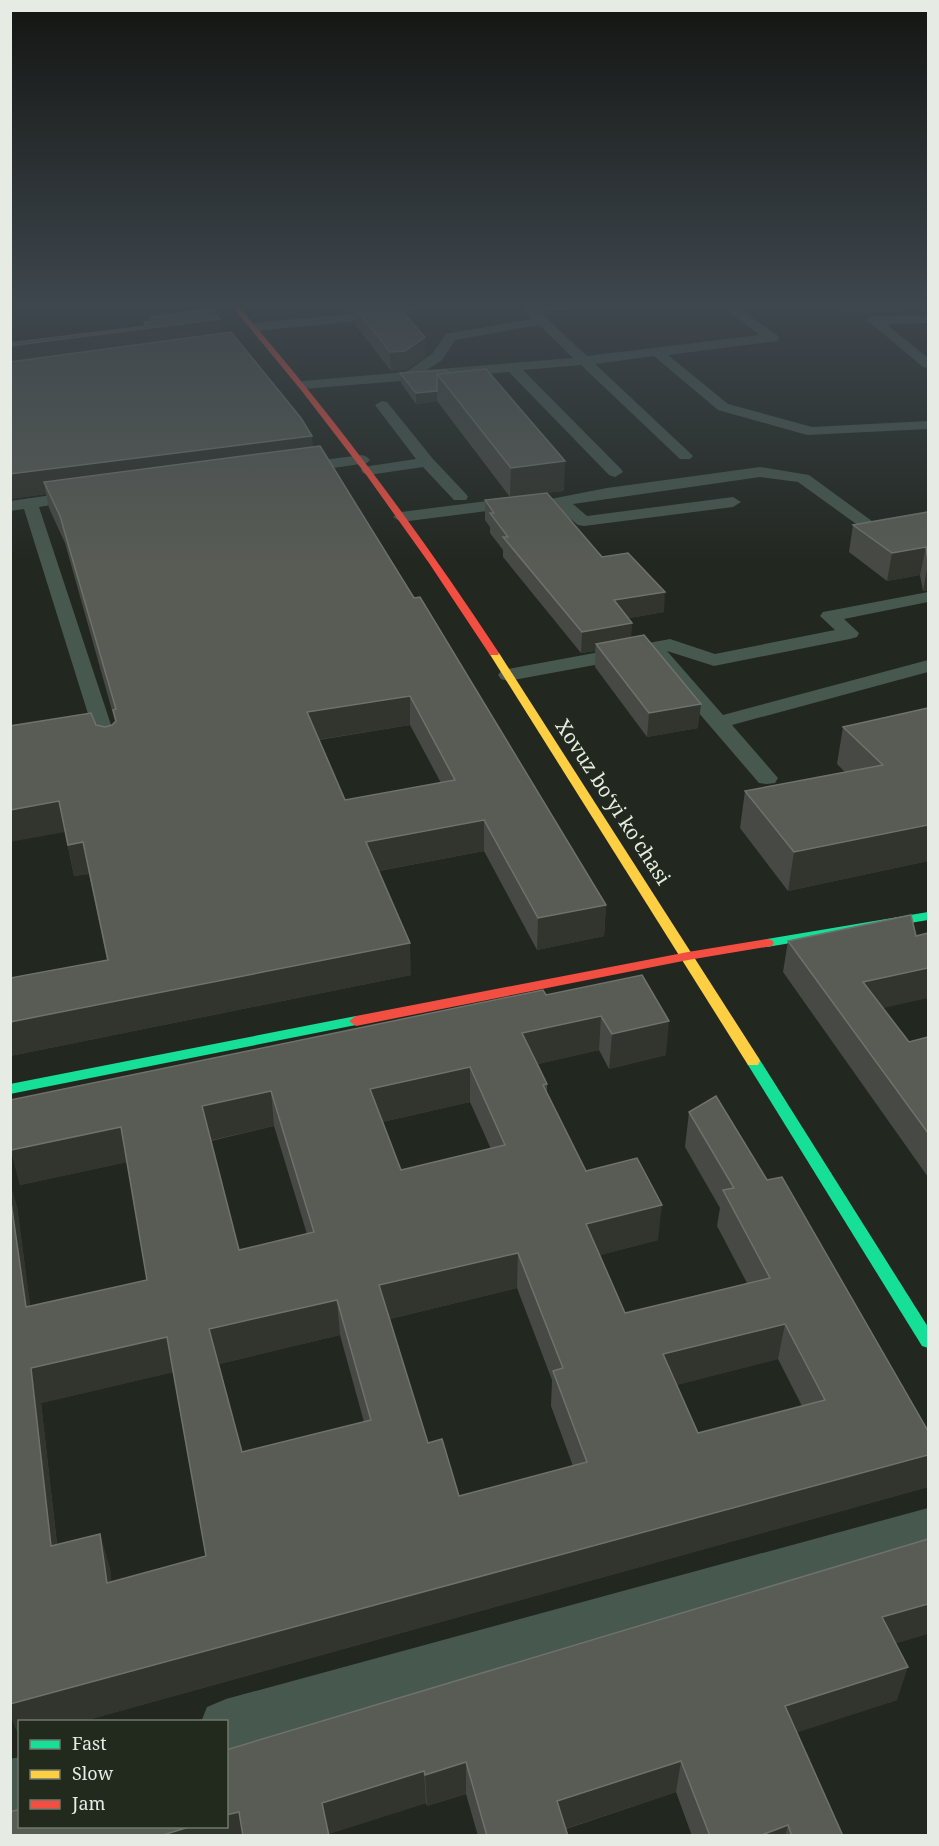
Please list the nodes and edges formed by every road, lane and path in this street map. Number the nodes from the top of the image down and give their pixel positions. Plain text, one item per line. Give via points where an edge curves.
1 (308, 391) edge
2 (536, 391) edge
3 (616, 391) edge
4 (704, 391) edge
5 (382, 405) dead end
6 (928, 425) edge
7 (685, 456) dead end
8 (427, 462) junction
9 (366, 465) junction
10 (279, 471) edge
11 (615, 472) dead end
12 (101, 494) edge
13 (460, 497) dead end
14 (560, 502) junction
15 (733, 502) dead end
16 (30, 503) junction
17 (10, 506) edge
18 (401, 517) junction
19 (883, 535) edge
20 (928, 597) edge
21 (654, 648) junction
22 (928, 666) edge
23 (508, 675) junction
24 (719, 722) junction
25 (109, 749) edge
26 (767, 778) dead end
27 (928, 916) edge
28 (688, 956) junction
29 (10, 1089) edge
30 (928, 1341) edge
31 (928, 1530) edge
32 (228, 1725) edge

1 - 9 main road, Xovuz bo‘yi ko'chasi
2 - 11 lane
3 - 7 lane
4 - 6 lane via 723,407 812,432
5 - 8 lane
8 - 9 lane
8 - 13 lane
9 - 10 lane
9 - 18 main road, Xovuz bo‘yi ko'chasi
12 - 16 lane
14 - 15 lane via 584,521
14 - 18 lane via 530,508 495,505
14 - 19 lane via 760,472 803,478
16 - 17 lane
16 - 25 lane
18 - 23 main road, Xovuz bo‘yi ko'chasi
20 - 21 lane via 829,616 850,633 714,660 670,645
21 - 23 lane
21 - 24 lane
22 - 24 lane
23 - 28 main road, Xovuz bo‘yi ko'chasi
24 - 26 lane
27 - 28 main road
28 - 29 main road
28 - 30 main road, Xovuz bo‘yi ko'chasi
31 - 32 street

